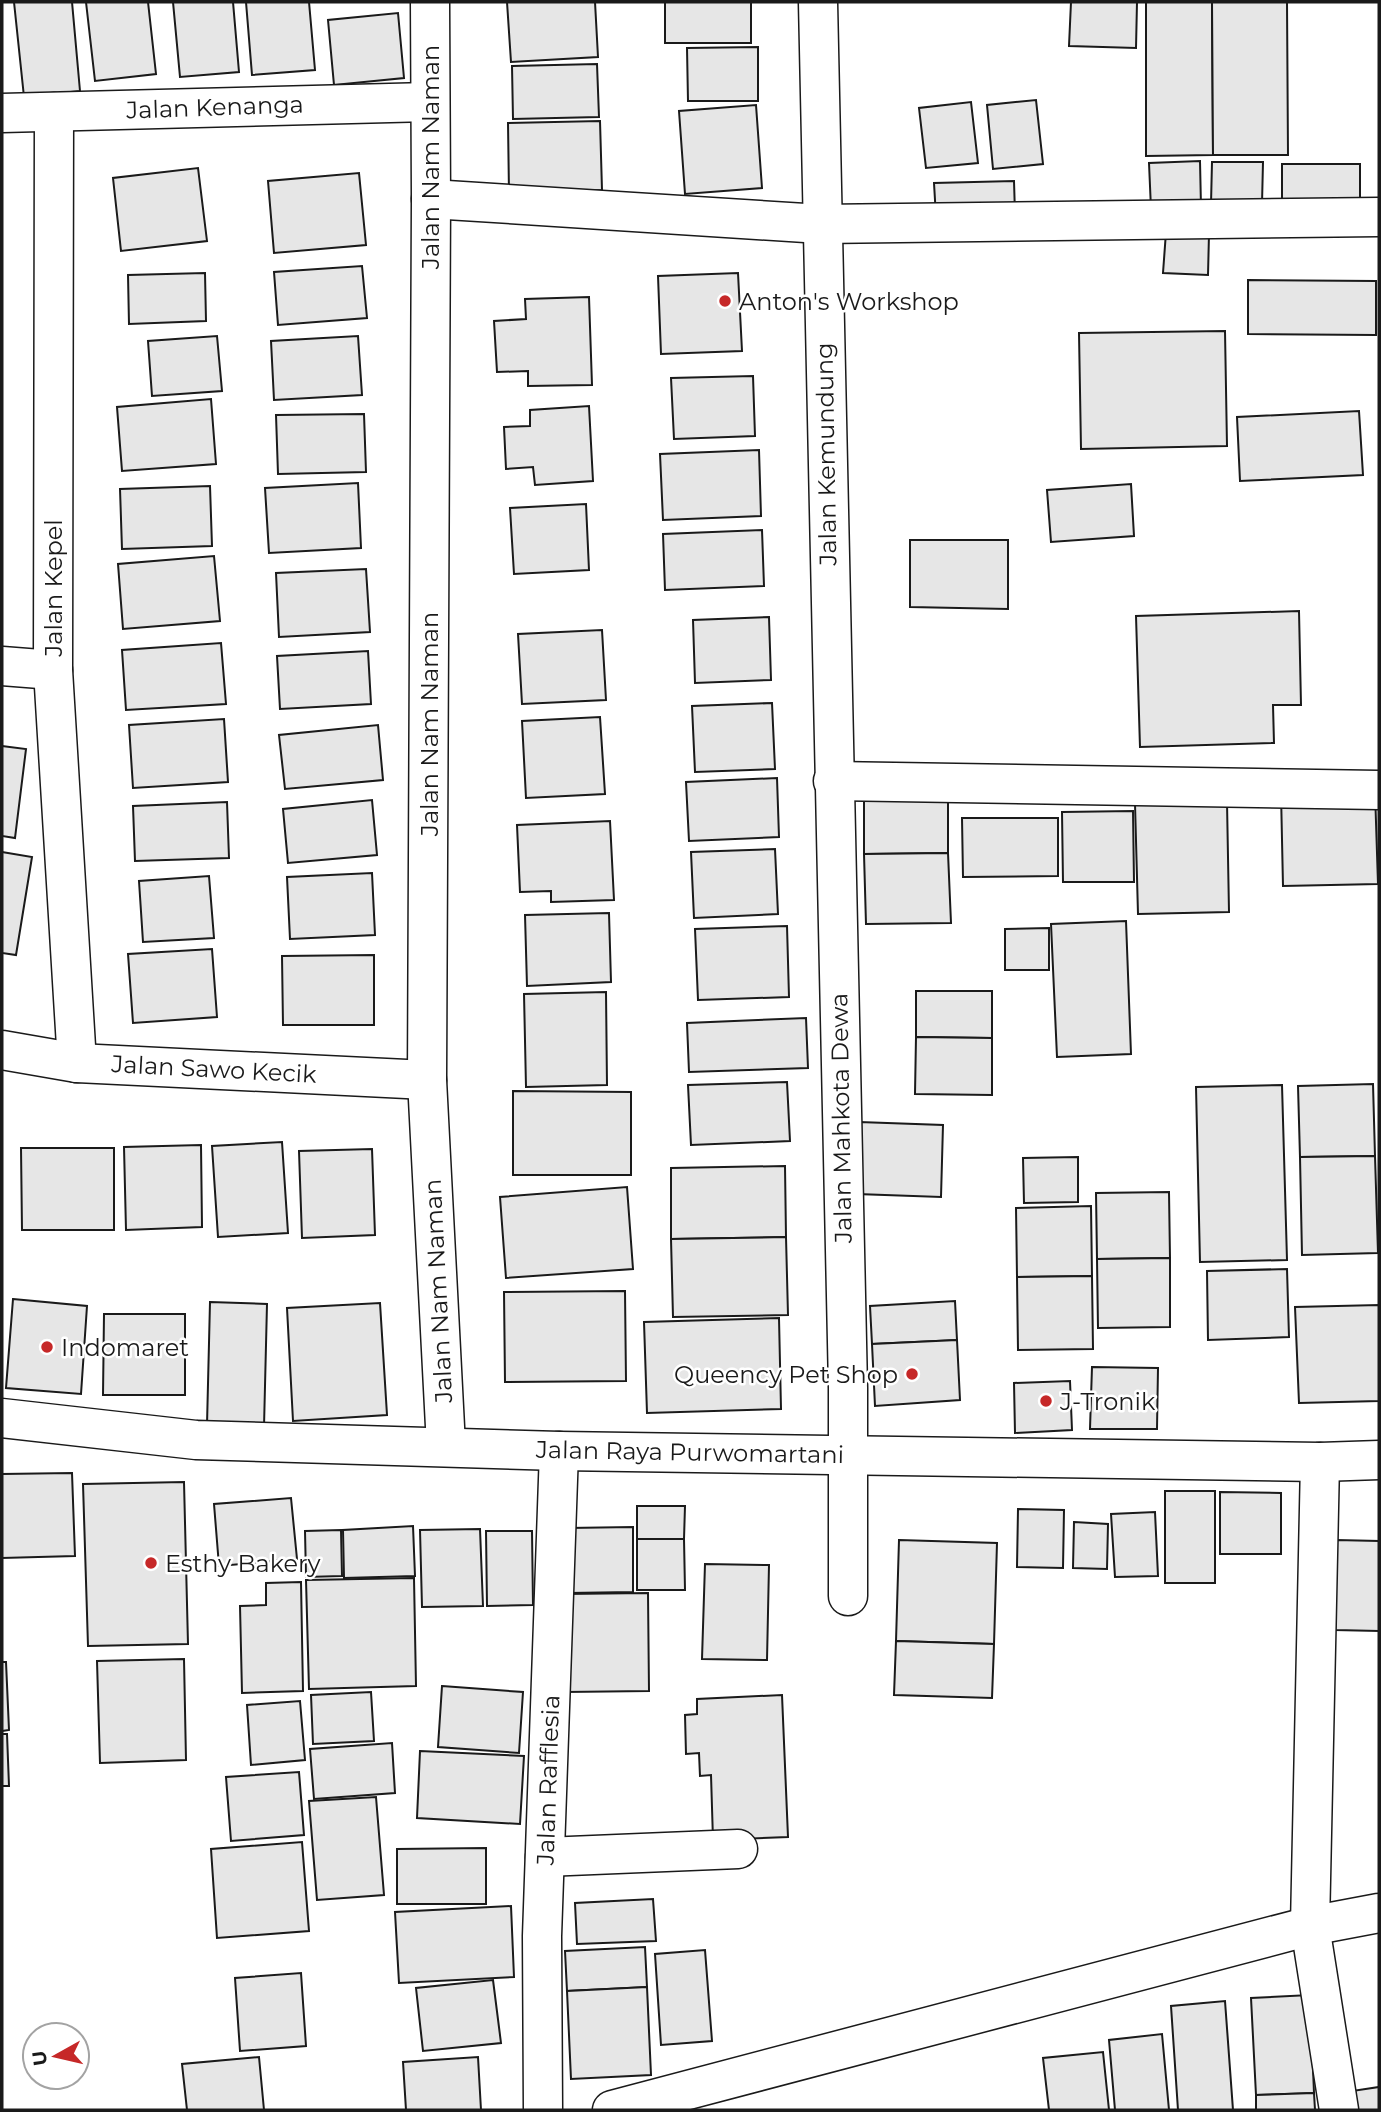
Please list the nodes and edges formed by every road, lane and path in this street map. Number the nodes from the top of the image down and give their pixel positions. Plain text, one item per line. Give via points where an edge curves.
1 (430, 2) edge
2 (818, 2) edge
3 (429, 102) junction
4 (54, 112) junction
5 (2, 113) edge
6 (431, 200) junction
7 (1379, 217) edge
8 (821, 224) junction
9 (2, 666) edge
10 (53, 670) junction
11 (833, 780) junction
12 (1379, 790) edge
13 (2, 1050) edge
14 (77, 1062) junction
15 (427, 1080) junction
16 (2, 1418) edge
17 (446, 1446) junction
18 (559, 1451) junction
19 (849, 1455) junction
20 (1379, 1460) edge
21 (1320, 1462) junction
22 (848, 1596) dead end
23 (738, 1849) dead end
24 (545, 1857) junction
25 (1379, 1913) edge
26 (1310, 1926) junction
27 (543, 2110) edge
28 (612, 2110) edge
29 (1339, 2110) edge

1 - 3 street, Jalan Nam Naman
2 - 8 street, Jalan Kemundung
3 - 4 street, Jalan Kenanga
3 - 6 street, Jalan Nam Naman
4 - 5 street, Jalan Kenanga
4 - 10 street, Jalan Kepel
6 - 8 street
6 - 15 street, Jalan Nam Naman
7 - 8 street
8 - 11 street, Jalan Kemundung
9 - 10 street
10 - 14 street, Jalan Kepel
11 - 12 street
11 - 19 street, Jalan Mahkota Dewa
13 - 14 street, Jalan Sawo Kecik
14 - 15 street, Jalan Sawo Kecik
15 - 17 street, Jalan Nam Naman
16 - 17 street, Jalan Raya Purwomartani via 195,1440
17 - 18 street, Jalan Raya Purwomartani
18 - 19 street, Jalan Raya Purwomartani
18 - 24 street, Jalan Rafflesia
19 - 21 street, Jalan Raya Purwomartani
19 - 22 street, Jalan Mahkota Dewa
20 - 21 street, Jalan Raya Purwomartani
21 - 26 street
23 - 24 street
24 - 27 street, Jalan Rafflesia
25 - 26 street
26 - 28 street
26 - 29 street

